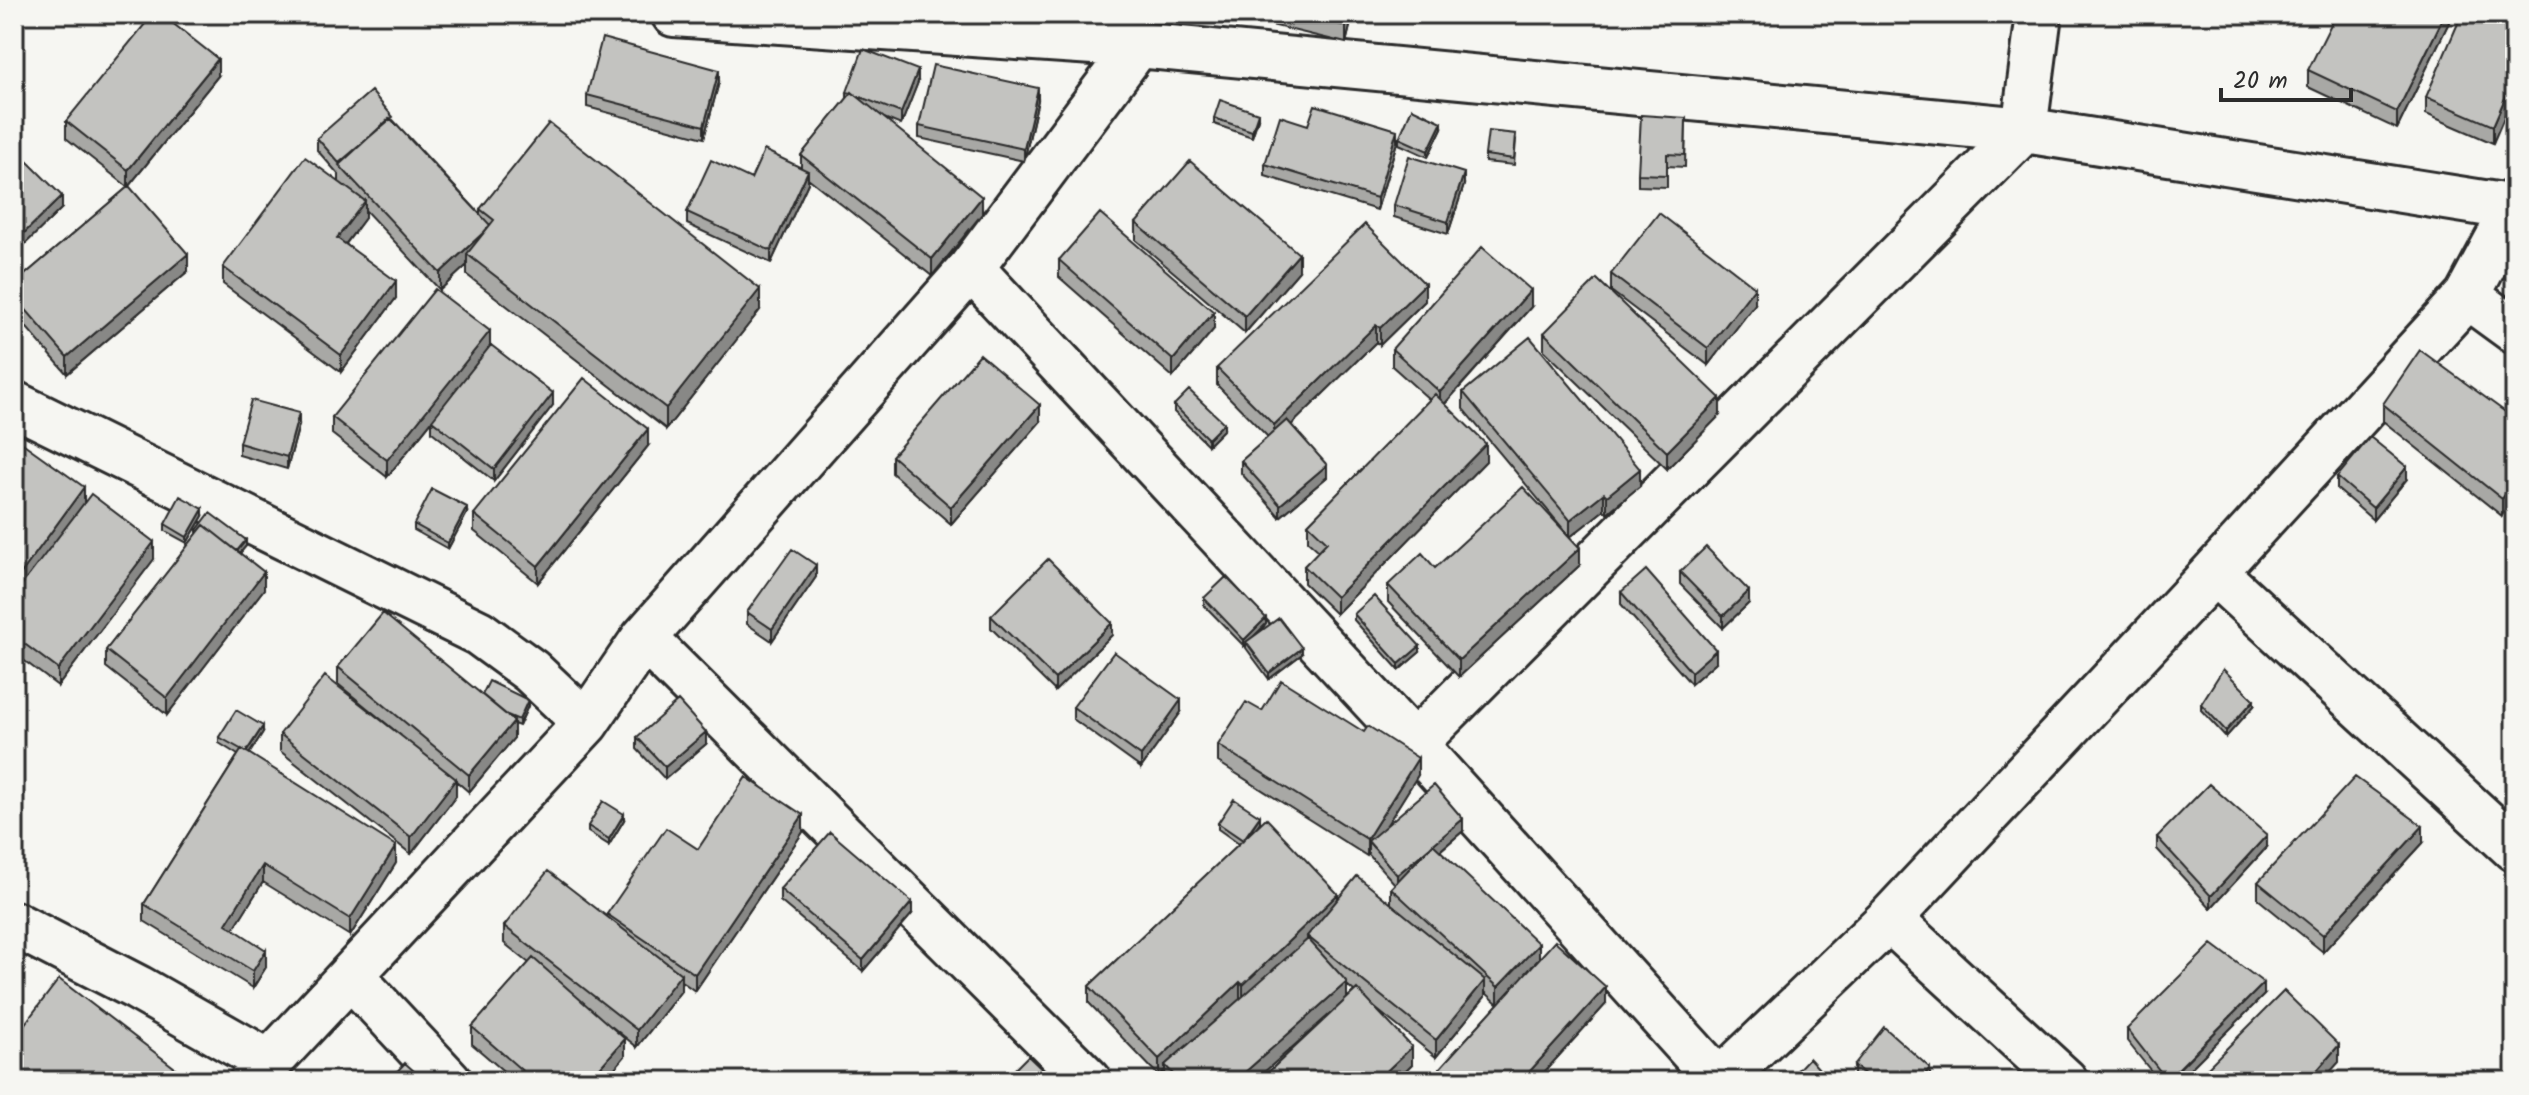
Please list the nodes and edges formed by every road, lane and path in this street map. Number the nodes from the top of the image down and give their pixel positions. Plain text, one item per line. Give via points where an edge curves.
1 (674, 14) edge
2 (2039, 14) edge
3 (1138, 45) junction
4 (2024, 130) junction
5 (2515, 208) edge
6 (971, 268) junction
7 (2467, 296) junction
8 (2515, 331) edge
9 (14, 404) edge
10 (2214, 572) junction
11 (644, 638) junction
12 (586, 723) junction
13 (1414, 744) junction
14 (2515, 849) edge
15 (1889, 919) junction
16 (14, 924) edge
17 (351, 976) junction
18 (261, 1072) edge
19 (449, 1081) edge
20 (1089, 1081) edge
21 (1720, 1081) edge
22 (2065, 1081) edge

1 - 3 street
2 - 4 street
3 - 4 street
3 - 6 street
4 - 5 street
4 - 13 street
5 - 7 street
6 - 11 street
6 - 13 street
7 - 8 street
7 - 10 street
9 - 12 street via 479,633 531,671
10 - 14 street
10 - 15 street
11 - 12 street
11 - 20 street
12 - 17 street
13 - 21 street
15 - 21 street
15 - 22 street
16 - 18 street via 138,988
17 - 18 street
17 - 19 street

